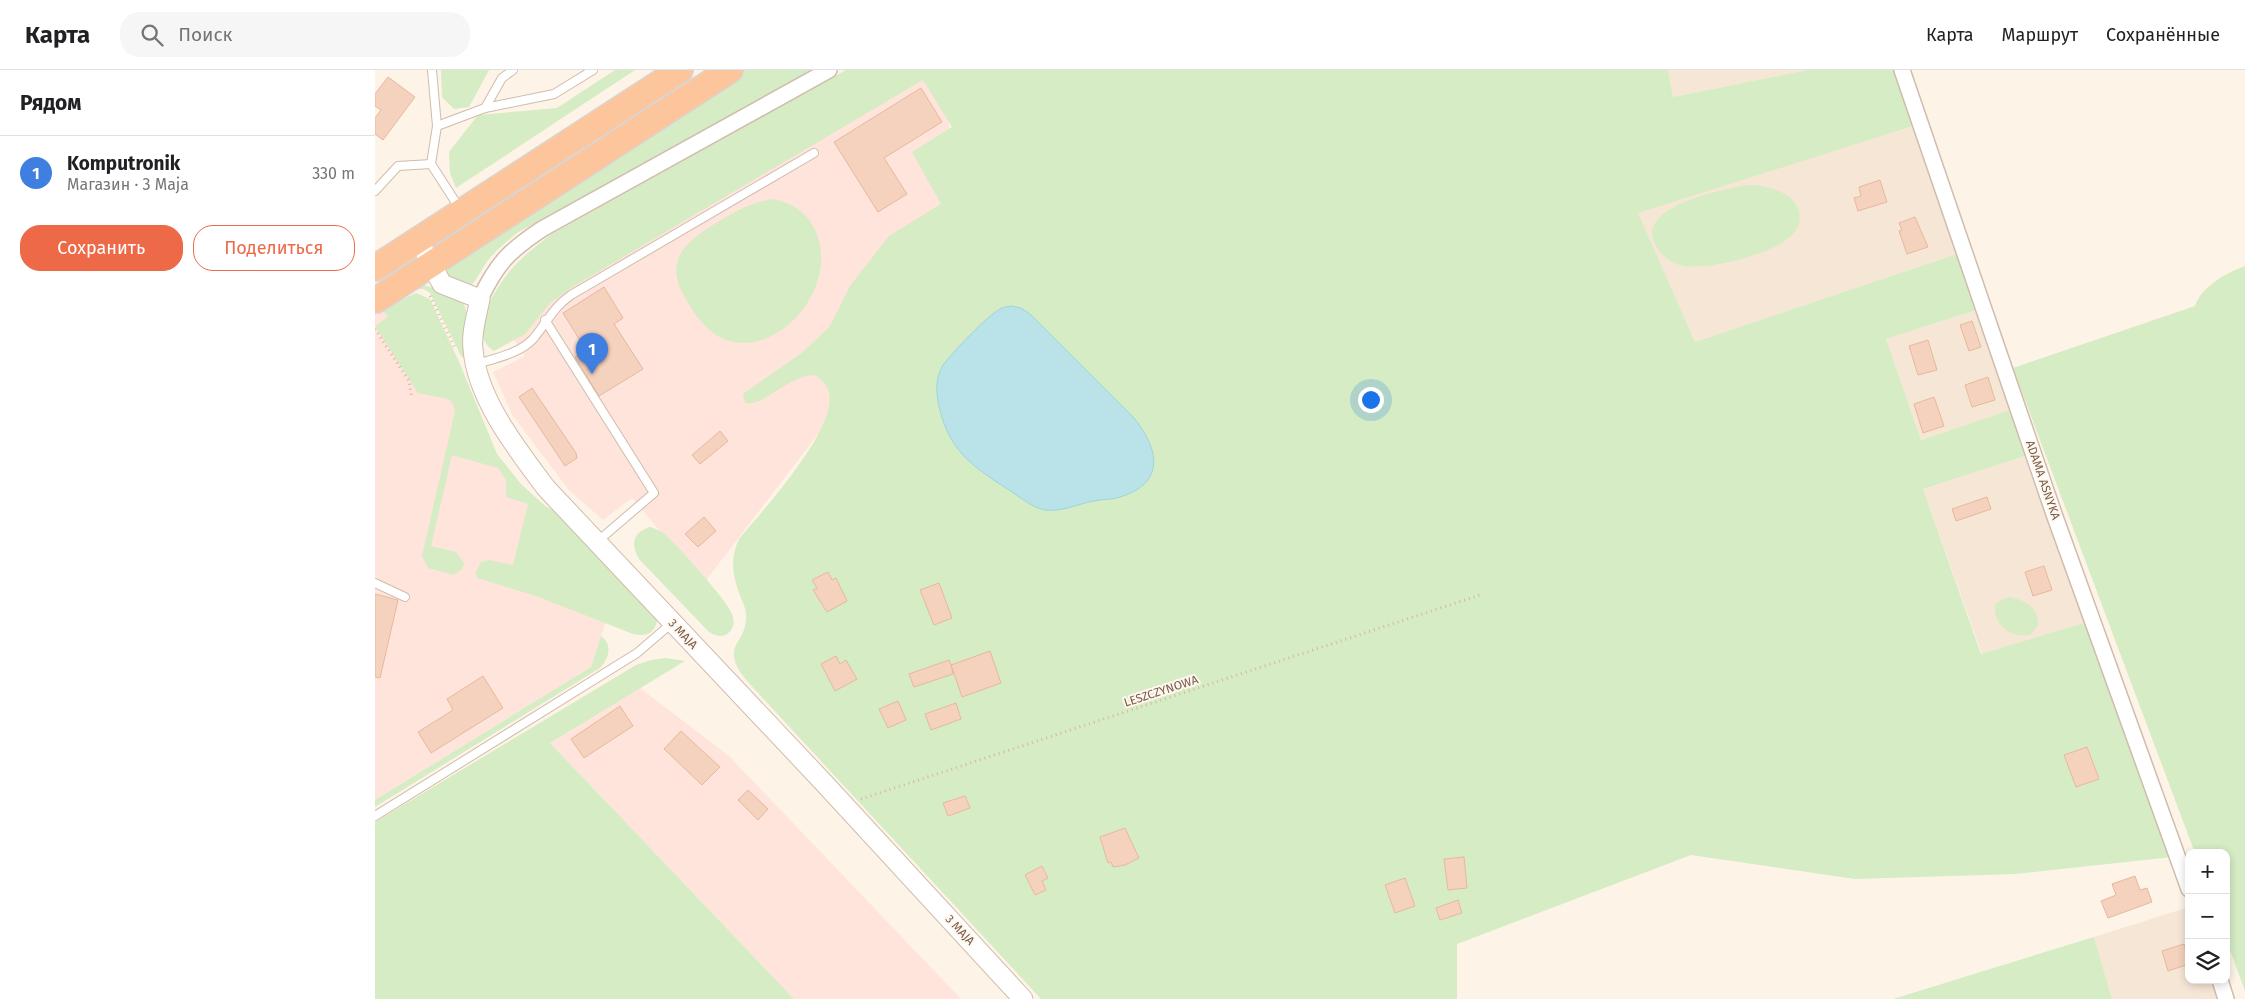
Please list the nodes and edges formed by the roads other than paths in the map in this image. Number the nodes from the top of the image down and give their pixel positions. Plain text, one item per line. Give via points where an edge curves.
1 (432, 70) edge
2 (513, 70) edge
3 (593, 70) edge
4 (679, 70) edge
5 (731, 70) edge
6 (829, 70) edge
7 (1902, 70) edge
8 (485, 108) junction
9 (437, 126) junction
10 (814, 153) dead end
11 (431, 164) junction
12 (375, 191) edge
13 (462, 213) junction
14 (419, 241) junction
15 (431, 264) junction
16 (375, 268) edge
17 (376, 300) edge
18 (480, 300) junction
19 (545, 320) junction
20 (476, 364) junction
21 (597, 543) junction
22 (375, 583) edge
23 (405, 597) dead end
24 (672, 622) junction
25 (375, 816) edge
26 (2185, 878) edge
27 (2221, 984) edge
28 (1023, 999) edge
29 (2226, 999) edge

1 - 9 lane
2 - 8 lane via 502,78
3 - 8 lane via 554,94
4 - 13 highway
5 - 15 highway
6 - 18 street via 541,229 511,251 492,274
7 - 26 street, ADAMA ASNYKA via 2054,514
8 - 9 lane
9 - 11 lane
10 - 19 lane via 571,295
11 - 12 lane via 398,166
11 - 13 lane
13 - 14 highway
14 - 15 street
14 - 16 highway
15 - 17 highway
15 - 18 street via 442,284
18 - 20 street, 3 MAJA via 473,331
19 - 20 lane via 524,346
19 - 21 lane via 654,493
20 - 21 street, 3 MAJA via 494,411 508,435 546,488
21 - 24 street, 3 MAJA
22 - 23 lane
24 - 25 lane via 637,653
24 - 28 street, 3 MAJA
27 - 29 street

